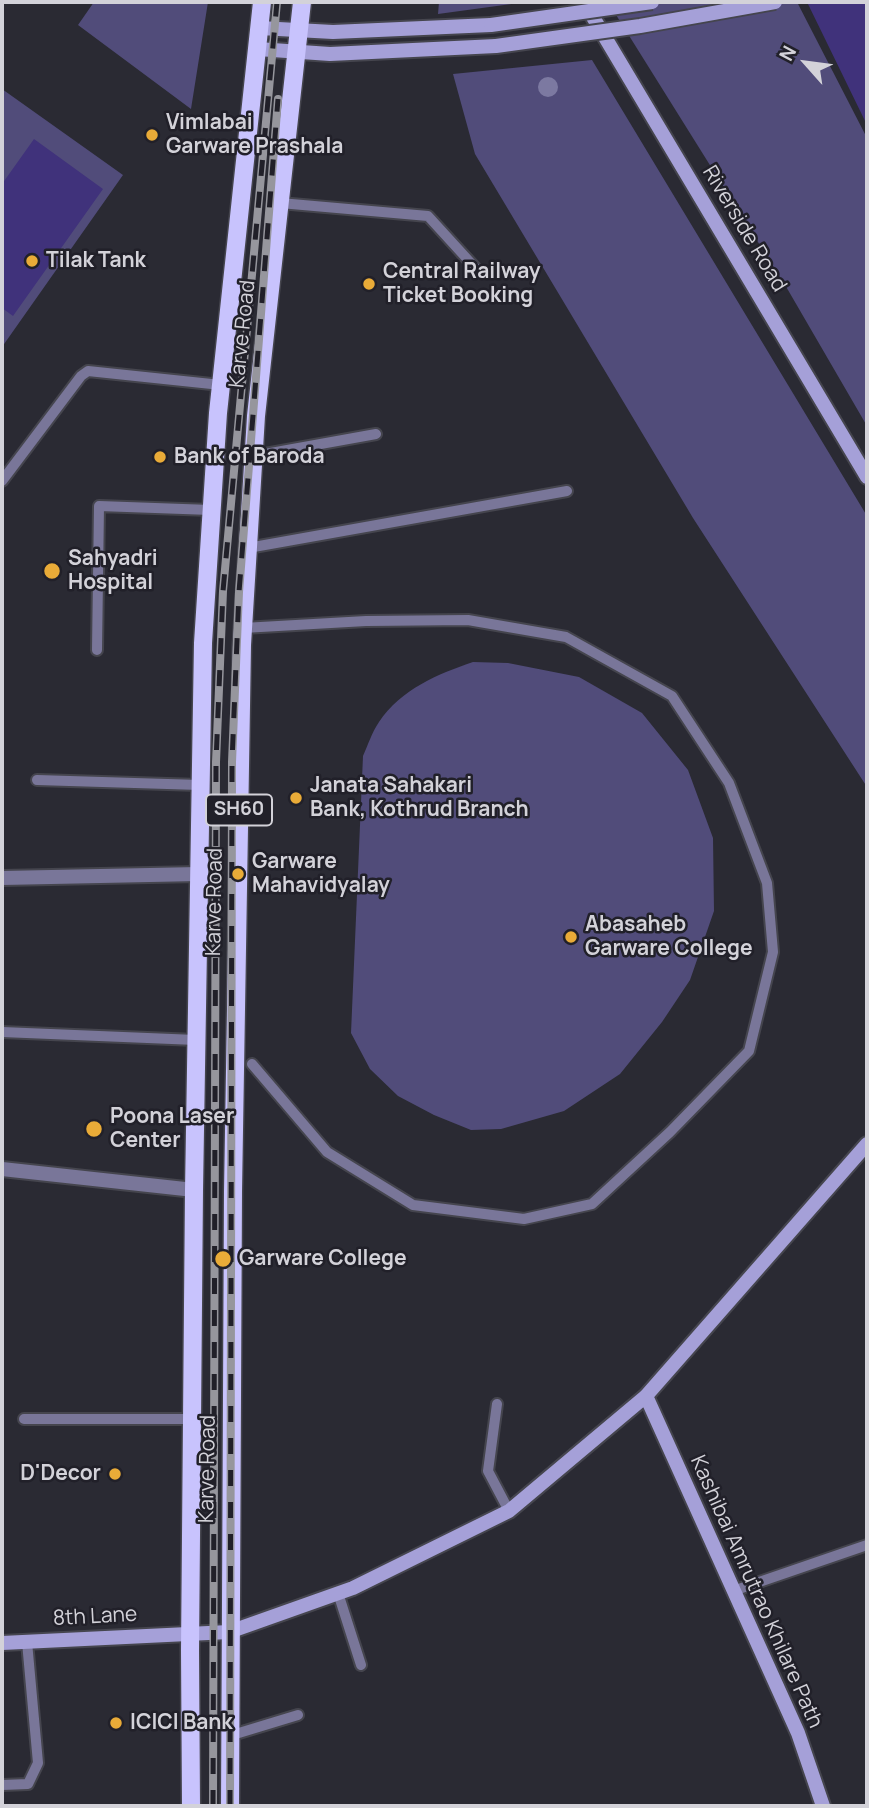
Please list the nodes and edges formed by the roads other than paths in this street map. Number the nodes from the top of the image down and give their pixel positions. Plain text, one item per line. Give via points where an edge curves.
1 (262, 2) edge
2 (302, 2) edge
3 (584, 2) edge
4 (652, 2) edge
5 (775, 2) edge
6 (260, 28) junction
7 (299, 31) junction
8 (258, 49) junction
9 (297, 53) junction
10 (280, 204) junction
11 (480, 273) dead end
12 (221, 384) junction
13 (376, 434) dead end
14 (254, 456) junction
15 (867, 477) edge
16 (2, 481) edge
17 (567, 491) dead end
18 (211, 510) junction
19 (248, 548) junction
20 (243, 628) junction
21 (97, 650) dead end
22 (37, 780) dead end
23 (200, 785) junction
24 (199, 874) junction
25 (2, 878) edge
26 (2, 1032) edge
27 (196, 1040) junction
28 (252, 1064) dead end
29 (867, 1144) edge
30 (2, 1169) edge
31 (194, 1190) junction
32 (646, 1396) junction
33 (497, 1405) dead end
34 (23, 1419) dead end
35 (192, 1419) junction
36 (509, 1511) junction
37 (867, 1545) edge
38 (733, 1591) junction
39 (338, 1593) junction
40 (229, 1632) junction
41 (190, 1633) junction
42 (27, 1642) junction
43 (2, 1643) edge
44 (361, 1665) dead end
45 (298, 1715) dead end
46 (229, 1736) junction
47 (2, 1785) edge
48 (191, 1806) edge
49 (230, 1806) edge
50 (823, 1806) edge

1 - 6 main road, Karve Road / SH60
2 - 7 main road, Karve Road / SH60
3 - 15 street, Riverside Road
4 - 7 street, bridge via 491,25
5 - 9 street, bridge via 496,46
6 - 7 street
6 - 8 main road, Karve Road / SH60
7 - 9 main road, Karve Road / SH60
8 - 9 street
8 - 12 main road, Karve Road / SH60
9 - 10 main road, Karve Road / SH60
10 - 11 lane via 428,216
10 - 14 main road, Karve Road / SH60
12 - 16 lane via 88,371
12 - 18 main road, Karve Road / SH60
13 - 14 lane
14 - 19 main road, Karve Road / SH60
17 - 19 lane
18 - 21 lane via 99,506
18 - 23 main road, Karve Road / SH60
19 - 20 main road, Karve Road / SH60
20 - 28 lane via 468,620 566,637 672,696 729,783 767,883 773,951 749,1051 592,1204 524,1219 413,1205 327,1152
20 - 40 main road, Karve Road / SH60
22 - 23 lane
23 - 24 main road, Karve Road / SH60
24 - 25 street
24 - 27 main road, Karve Road / SH60
26 - 27 lane
27 - 31 main road, Karve Road / SH60
29 - 32 street, 8th Lane
30 - 31 street
31 - 35 main road, Karve Road / SH60
32 - 36 street, 8th Lane
32 - 38 street, Kashibai Amrutrao Khilare Path
33 - 36 lane via 488,1472
34 - 35 lane
35 - 41 main road, Karve Road / SH60
36 - 39 street, 8th Lane
37 - 38 lane
38 - 50 street, Kashibai Amrutrao Khilare Path via 797,1733
39 - 40 street, 8th Lane
39 - 44 lane
40 - 41 street, 8th Lane
40 - 46 main road, Karve Road / SH60
41 - 42 street, 8th Lane
41 - 48 main road, Karve Road / SH60
42 - 43 street, 8th Lane
42 - 47 lane via 38,1763 28,1784
45 - 46 lane
46 - 49 main road, Karve Road / SH60

